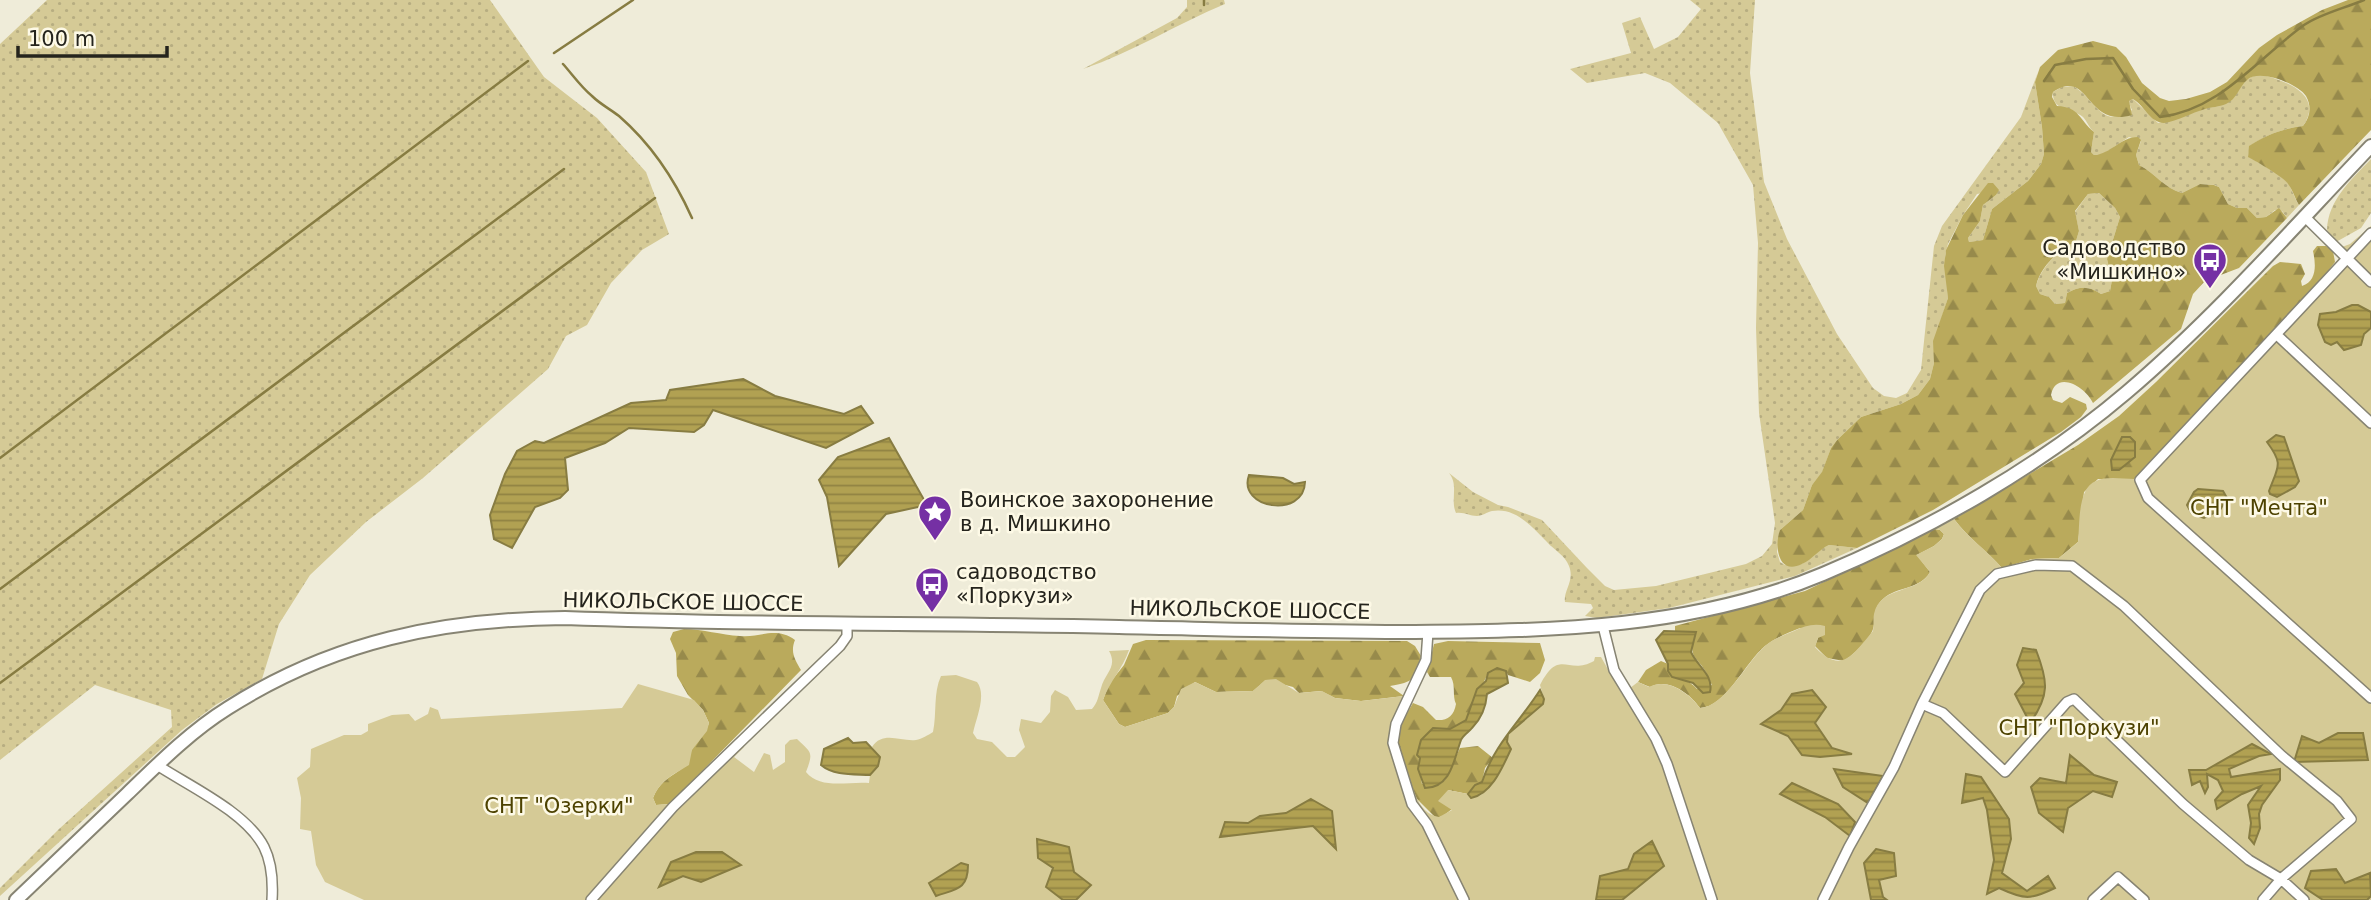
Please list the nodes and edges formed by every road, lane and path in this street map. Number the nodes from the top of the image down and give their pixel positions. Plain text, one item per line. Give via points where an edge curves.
1 (2371, 146) edge
2 (2304, 216) junction
3 (2371, 233) edge
4 (2346, 258) junction
5 (2371, 282) edge
6 (2277, 335) junction
7 (2371, 423) edge
8 (847, 625) junction
9 (1603, 626) junction
10 (1428, 632) junction
11 (2371, 698) edge
12 (1922, 704) junction
13 (157, 765) junction
14 (2280, 879) junction
15 (16, 900) edge
16 (272, 900) edge
17 (591, 900) edge
18 (1464, 900) edge
19 (1712, 900) edge
20 (1823, 900) edge
21 (2093, 900) edge
22 (2144, 900) edge
23 (2263, 900) edge
24 (2304, 900) edge

1 - 2 main road, НИКОЛЬСКОЕ ШОССЕ
2 - 4 street
2 - 9 main road, НИКОЛЬСКОЕ ШОССЕ via 2126,393 2061,443 1986,490 1894,541 1800,583 1730,604
3 - 4 street
4 - 5 street
4 - 6 street
6 - 7 street
6 - 11 street via 2140,480 2148,498
8 - 10 main road, НИКОЛЬСКОЕ ШОССЕ
8 - 13 main road, НИКОЛЬСКОЕ ШОССЕ via 522,618 407,633 314,663 277,681 227,708
8 - 17 street via 840,646 673,807
9 - 10 main road, НИКОЛЬСКОЕ ШОССЕ
9 - 19 street via 1614,670 1667,764
10 - 18 street via 1426,660 1396,724 1393,743 1412,804 1427,824
12 - 14 street via 1943,713 2005,772 2074,699 2192,812 2249,860
12 - 14 street via 1980,590 1997,574 2036,565 2072,566 2124,606 2282,756 2337,801 2351,819
12 - 20 street
13 - 15 main road, НИКОЛЬСКОЕ ШОССЕ
13 - 16 street via 245,822 264,847 272,874
14 - 23 street
14 - 24 street
21 - 22 street via 2118,877

